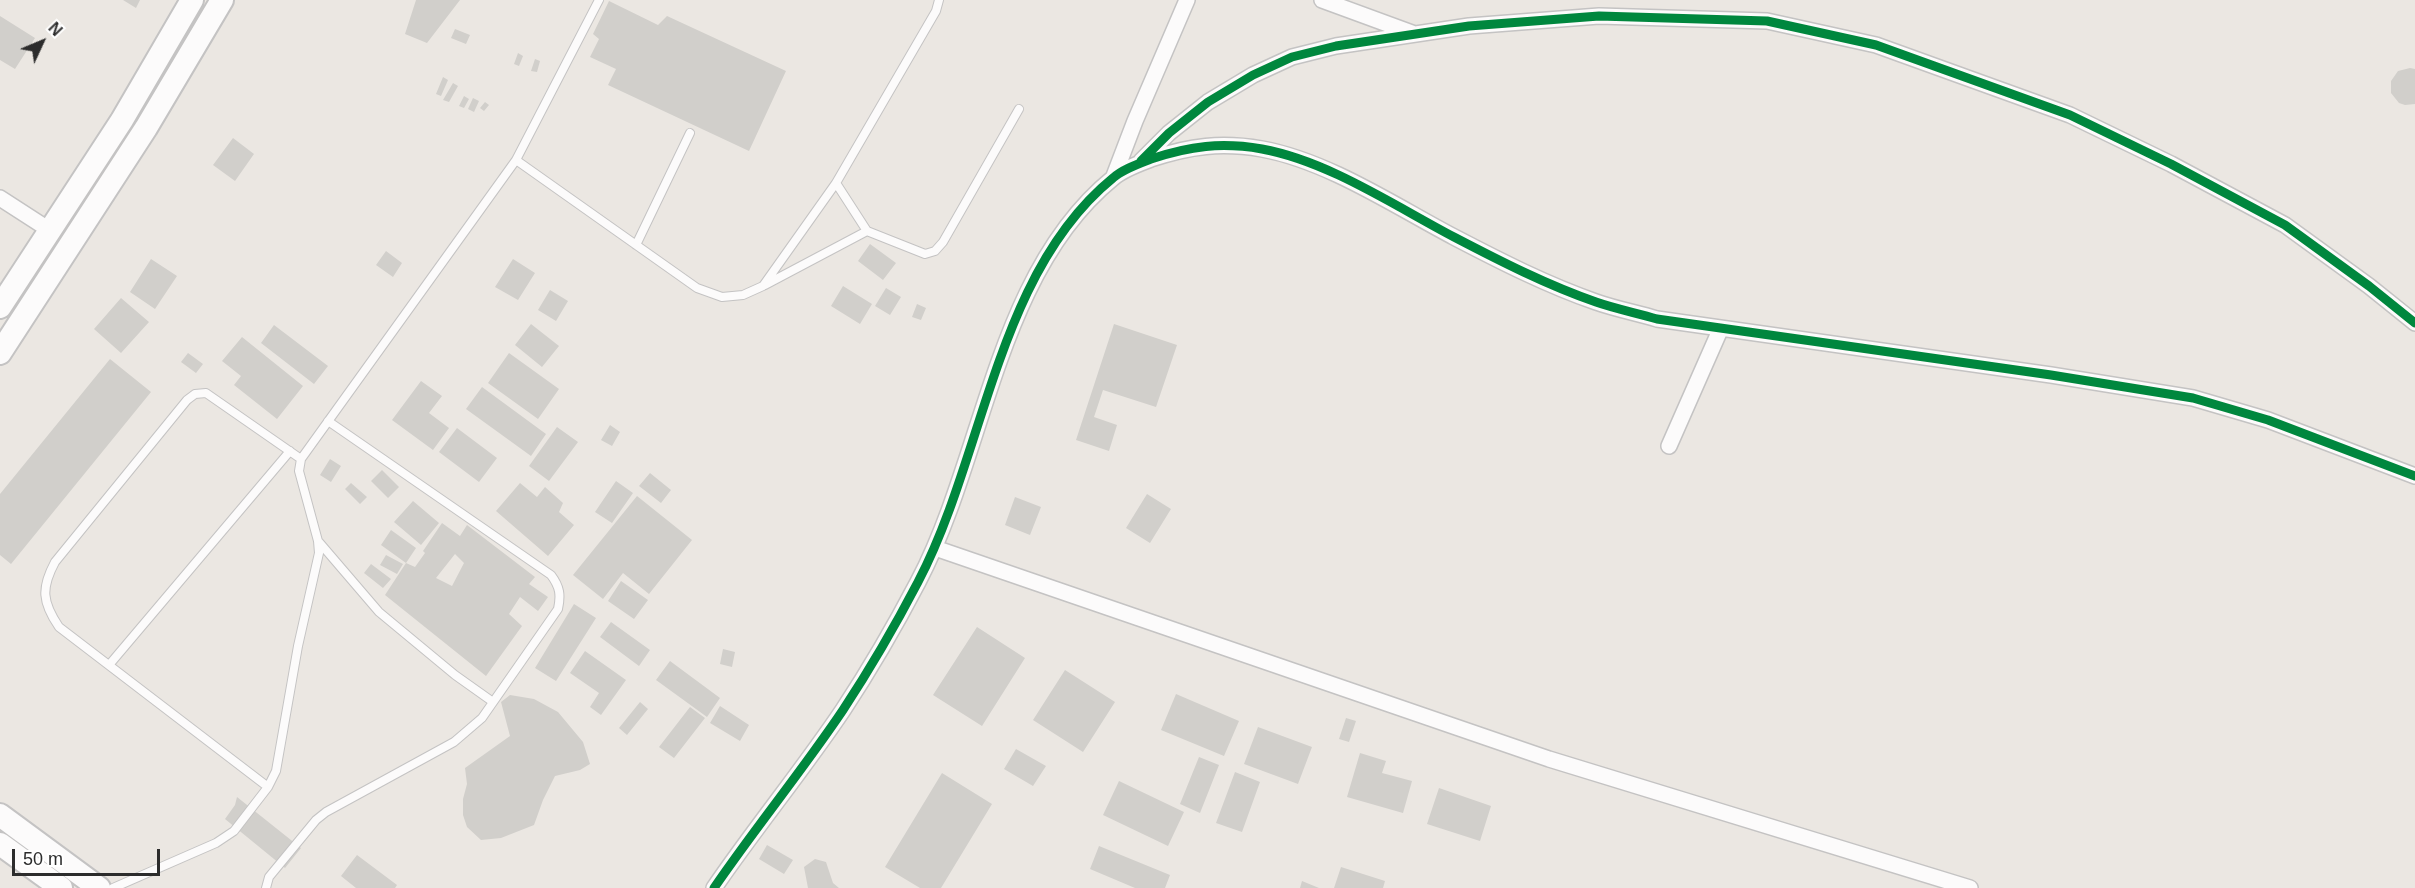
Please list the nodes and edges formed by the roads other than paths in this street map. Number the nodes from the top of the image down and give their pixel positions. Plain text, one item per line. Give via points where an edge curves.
1 (192, 0) edge
2 (222, 0) edge
3 (598, 0) edge
4 (939, 0) edge
5 (1187, 0) edge
6 (1322, 0) edge
7 (1413, 33) junction
8 (1019, 110) dead end
9 (690, 133) dead end
10 (516, 160) junction
11 (1139, 163) junction
12 (1114, 176) junction
13 (837, 183) junction
14 (0, 198) edge
15 (51, 231) junction
16 (867, 231) junction
17 (636, 244) junction
18 (763, 286) junction
19 (0, 307) edge
20 (2415, 323) edge
21 (1721, 328) junction
22 (0, 353) edge
23 (328, 421) junction
24 (1669, 446) dead end
25 (290, 451) junction
26 (301, 459) junction
27 (2415, 476) edge
28 (318, 541) junction
29 (935, 548) junction
30 (110, 665) junction
31 (493, 702) junction
32 (268, 787) junction
33 (0, 815) edge
34 (0, 844) edge
35 (61, 888) edge
36 (99, 888) edge
37 (113, 888) edge
38 (266, 888) edge
39 (714, 888) edge
40 (1970, 888) edge

1 - 15 street
2 - 22 street via 146,128
3 - 10 lane
4 - 13 lane
5 - 12 street
6 - 7 street
7 - 11 street via 1292,57 1253,75 1208,102
7 - 20 street via 1599,16 1767,21 1876,45 2070,115 2171,164 2285,225
8 - 16 lane via 943,242 934,251 925,254
9 - 17 lane
10 - 17 lane
10 - 23 lane
11 - 12 street
11 - 21 street via 1183,148 1222,144 1265,149 1320,167 1526,273 1596,302 1658,319
12 - 29 street via 1062,233 1017,313
13 - 16 lane
13 - 18 lane
14 - 15 street
15 - 19 street
16 - 18 lane
17 - 18 lane via 697,288 722,297 743,295
21 - 24 street
21 - 27 street via 2193,398 2268,420
23 - 26 lane
23 - 31 lane via 551,575 558,584 558,609
25 - 26 lane
25 - 30 lane
25 - 30 lane via 206,393 187,400 47,578 44,596 59,627
26 - 28 lane via 299,471
28 - 31 lane via 379,612
28 - 32 lane via 319,553 276,771
29 - 39 street via 889,636 841,712
29 - 40 street via 1549,759
30 - 32 lane
31 - 38 lane via 454,742 316,820 269,877
32 - 37 lane via 225,837
33 - 36 street
34 - 35 street

